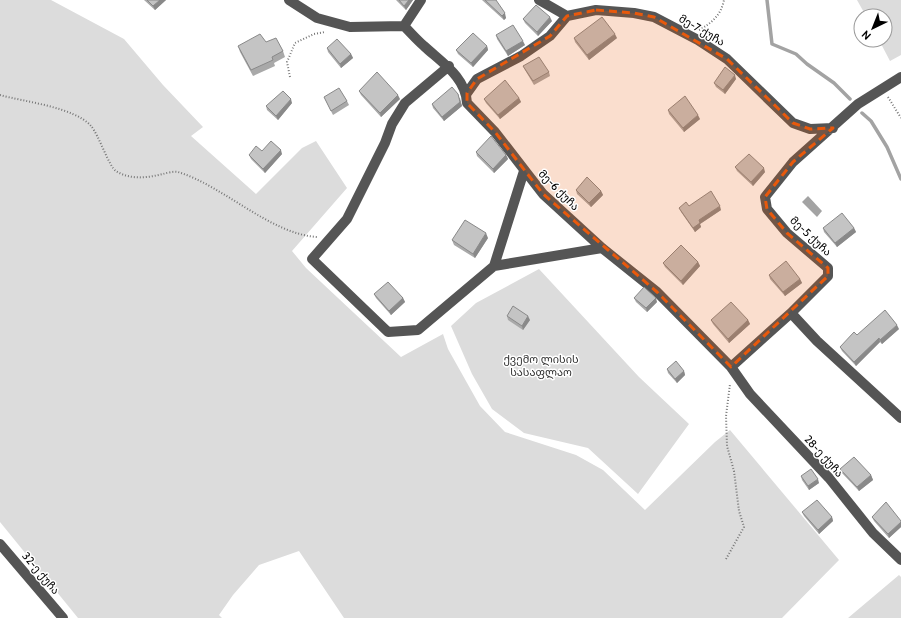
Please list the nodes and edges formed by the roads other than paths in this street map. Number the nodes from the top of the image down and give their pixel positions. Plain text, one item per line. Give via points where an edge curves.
1 (289, 0) edge
2 (422, 0) edge
3 (539, 0) edge
4 (566, 16) junction
5 (404, 26) junction
6 (449, 66) junction
7 (901, 77) edge
8 (467, 93) junction
9 (833, 128) junction
10 (524, 171) junction
11 (602, 248) junction
12 (494, 266) junction
13 (791, 313) junction
14 (731, 367) junction
15 (901, 418) edge
16 (0, 544) edge
17 (901, 560) edge
18 (63, 618) edge

1 - 5 street via 317,18 350,27
2 - 5 street
3 - 4 street
4 - 8 street via 550,36 521,56 477,79
4 - 9 street, მე-7 ქუჩა via 596,10 654,17 727,59 793,123 810,129
5 - 6 street, მე-6 ქუჩა via 423,46
6 - 8 street, მე-6 ქუჩა
6 - 12 street via 405,103 392,124 385,144 347,219 312,259 388,332 418,330
7 - 9 street, მე-5 ქუჩა via 858,104
8 - 10 street, მე-6 ქუჩა via 467,104 495,132
9 - 13 street, მე-5 ქუჩა via 793,162 765,197 767,209 787,233 828,268 828,276
10 - 11 street, მე-6 ქუჩა via 543,194
10 - 12 street
11 - 12 street
11 - 14 street, მე-6 ქუჩა via 657,292
13 - 14 street
13 - 15 street via 817,341
14 - 17 street, 28-ე ქუჩა via 750,394 829,478 873,533
16 - 18 street, 32-ე ქუჩა

